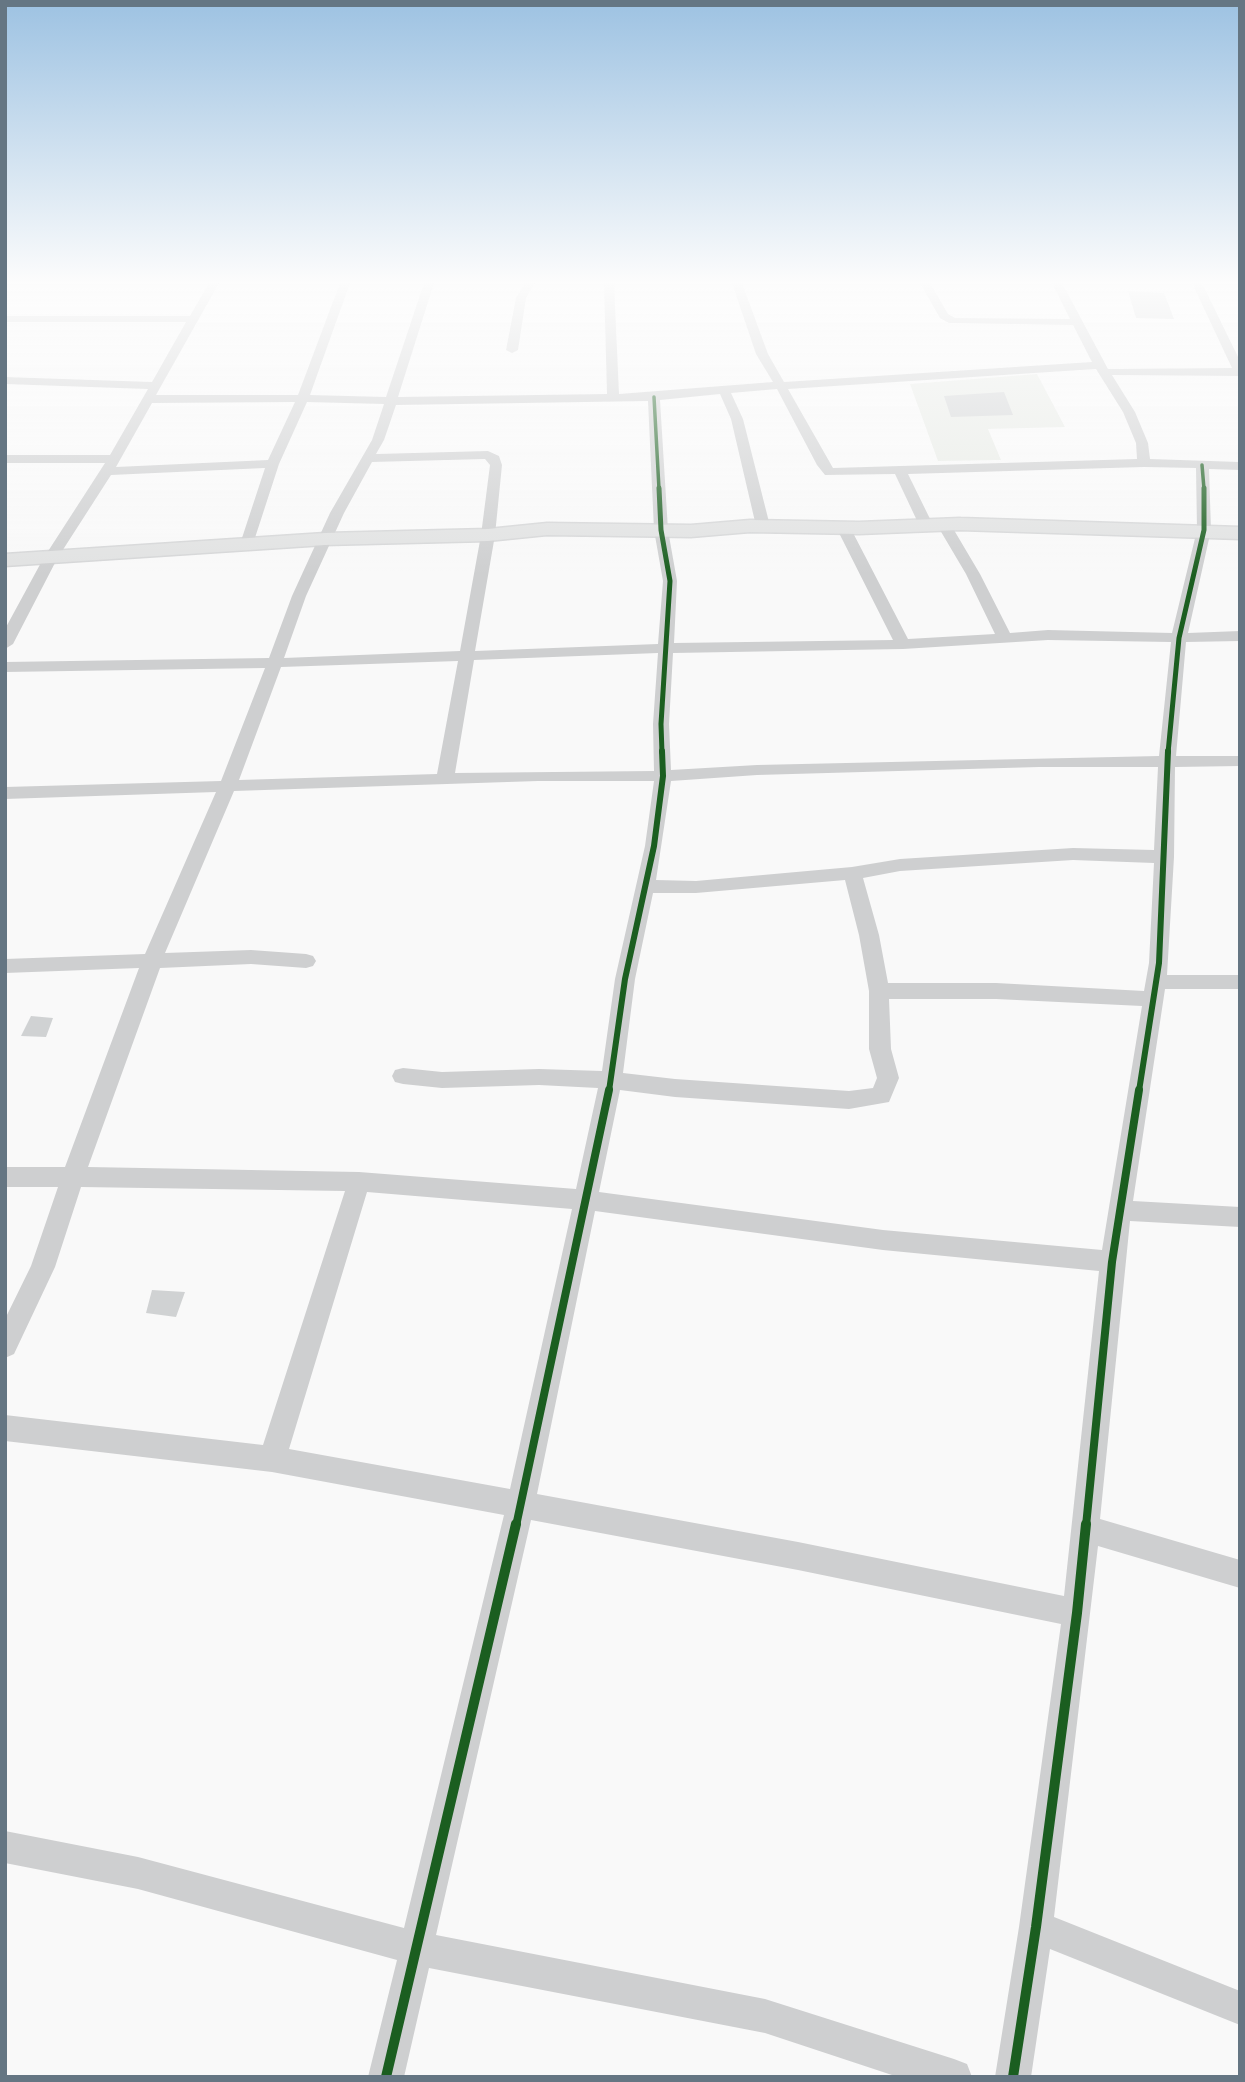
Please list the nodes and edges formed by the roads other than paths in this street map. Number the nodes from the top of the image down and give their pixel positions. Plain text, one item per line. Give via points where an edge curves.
1 (9, 380) edge
2 (158, 380) edge
3 (310, 380) edge
4 (399, 380) edge
5 (611, 380) edge
6 (778, 380) edge
7 (897, 380) edge
8 (1109, 380) edge
9 (155, 386) junction
10 (782, 387) junction
11 (724, 390) junction
12 (612, 396) junction
13 (654, 397) junction
14 (303, 398) junction
15 (148, 399) junction
16 (393, 401) junction
17 (368, 458) junction
18 (5, 459) edge
19 (1144, 463) junction
20 (273, 464) junction
21 (110, 465) junction
22 (1202, 465) junction
23 (1240, 466) edge
24 (899, 470) junction
25 (763, 526) junction
26 (936, 526) junction
27 (843, 527) junction
28 (661, 530) junction
29 (1204, 530) junction
30 (1240, 533) edge
31 (488, 535) junction
32 (325, 539) junction
33 (247, 544) junction
34 (50, 559) junction
35 (5, 560) edge
36 (1240, 636) edge
37 (1004, 638) junction
38 (1179, 638) junction
39 (5, 644) edge
40 (903, 644) junction
41 (667, 648) junction
42 (468, 656) junction
43 (275, 663) junction
44 (5, 667) edge
45 (1167, 760) junction
46 (1240, 761) edge
47 (663, 776) junction
48 (445, 780) junction
49 (226, 787) junction
50 (5, 793) edge
51 (1165, 857) junction
52 (852, 873) junction
53 (645, 886) junction
54 (152, 961) junction
55 (306, 961) dead end
56 (5, 966) edge
57 (1240, 982) edge
58 (1154, 990) junction
59 (879, 991) junction
60 (404, 1076) dead end
61 (611, 1080) junction
62 (74, 1176) junction
63 (5, 1177) edge
64 (359, 1182) junction
65 (585, 1200) junction
66 (1120, 1210) junction
67 (1240, 1217) edge
68 (1112, 1262) junction
69 (5, 1346) edge
70 (5, 1428) edge
71 (272, 1459) junction
72 (521, 1504) junction
73 (1086, 1529) junction
74 (1240, 1574) edge
75 (1077, 1613) junction
76 (5, 1847) edge
77 (1036, 1927) junction
78 (414, 1948) junction
79 (1240, 2008) edge
80 (386, 2077) edge
81 (954, 2077) edge
82 (1013, 2077) edge

1 - 9 street
2 - 9 street
3 - 14 street
4 - 16 street
5 - 12 street
6 - 10 street
7 - 10 street
8 - 19 street via 1142,443
9 - 15 street
10 - 11 street
10 - 24 street via 830,472
11 - 13 street
11 - 25 street via 737,419
12 - 13 street
12 - 16 street
13 - 28 street
14 - 15 street
14 - 16 street
14 - 20 street
15 - 21 street
16 - 17 street
17 - 31 street via 488,455 496,466
17 - 32 street
18 - 21 street
19 - 22 street
19 - 24 street
20 - 21 street
20 - 33 street
21 - 34 street
22 - 23 street
22 - 29 street
24 - 26 street
25 - 27 main road
25 - 28 main road
26 - 27 main road
26 - 29 main road
26 - 37 street via 974,574
27 - 40 street
28 - 31 main road via 547,529
28 - 41 street via 670,581
29 - 30 main road
29 - 38 street
31 - 32 main road
31 - 42 street
32 - 33 main road
32 - 43 street
33 - 34 main road
34 - 35 main road
34 - 39 street
36 - 38 street
37 - 38 street
37 - 40 street
38 - 45 street
40 - 41 street
41 - 42 street
41 - 47 street via 661,724
42 - 43 street
42 - 48 street
43 - 44 street
43 - 49 street
45 - 46 street
45 - 47 street
45 - 51 street
47 - 48 street
47 - 53 street
48 - 49 street
49 - 50 street
49 - 54 street
51 - 52 street via 1073,854 900,865
51 - 58 street
52 - 53 street via 696,887
52 - 59 street
53 - 61 street via 625,979
54 - 55 street via 251,957
54 - 56 street
54 - 62 street
57 - 58 street
58 - 59 street
58 - 66 street
59 - 61 street via 880,1049 888,1078 881,1096 803,1098
60 - 61 street
61 - 65 street
62 - 63 street
62 - 64 street
62 - 69 street via 44,1267
64 - 65 street
64 - 71 street
65 - 68 street via 883,1240
65 - 72 street
66 - 67 street
66 - 68 street
68 - 73 street
70 - 71 street
71 - 72 street
72 - 75 street
72 - 78 street
73 - 74 street
73 - 75 street
75 - 77 street
76 - 78 street via 138,1873
77 - 79 street
77 - 82 street
78 - 80 street
78 - 81 street via 765,2016

